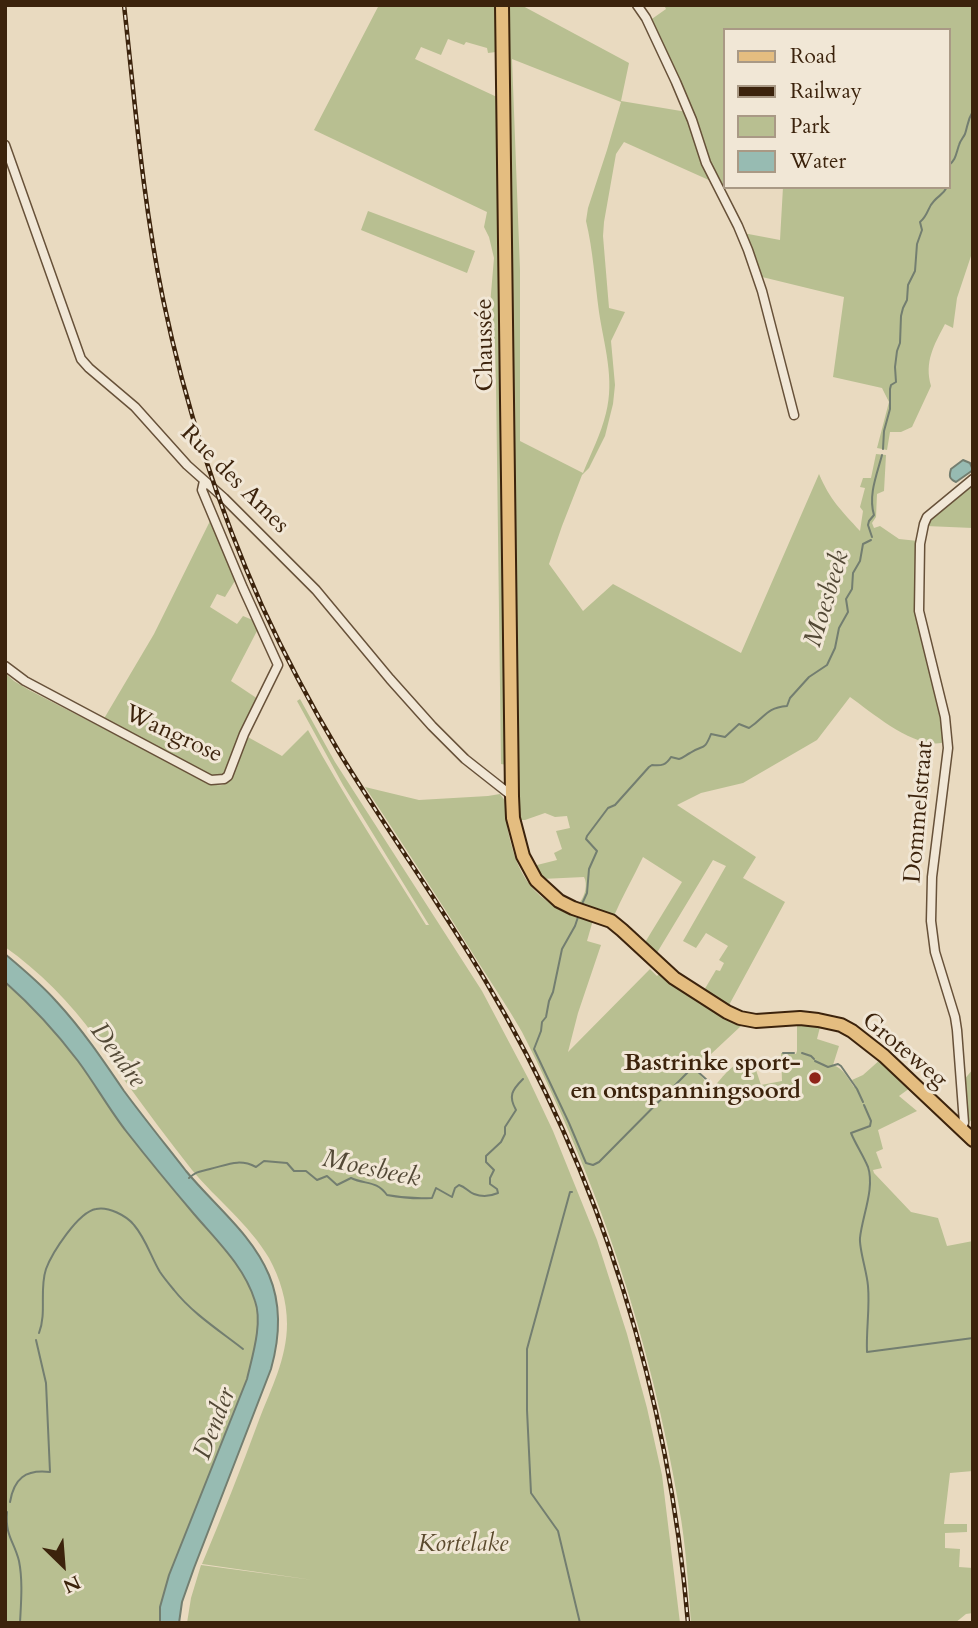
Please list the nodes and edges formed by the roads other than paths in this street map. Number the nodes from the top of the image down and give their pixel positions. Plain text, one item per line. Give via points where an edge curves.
1 (502, 5) edge
2 (637, 5) edge
3 (5, 145) edge
4 (794, 415) dead end
5 (973, 479) edge
6 (204, 481) junction
7 (5, 666) edge
8 (512, 796) junction
9 (960, 1128) junction
10 (973, 1140) edge

1 - 8 main road, Chaussée
2 - 4 street via 665,58 706,163 748,250
3 - 6 street, Rue des Ames via 81,359 135,407
5 - 9 street, Dommelstraat via 924,524 918,576 920,618 947,737 931,921 957,1030 964,1123
6 - 7 street, Wangrose via 202,490 278,665 228,776 211,780
6 - 8 street, Rue des Ames via 316,590 432,726
8 - 9 main road, Groteweg via 523,856 542,886 559,901 611,921 674,978 740,1018 818,1020 852,1031
9 - 10 main road, Groteweg

